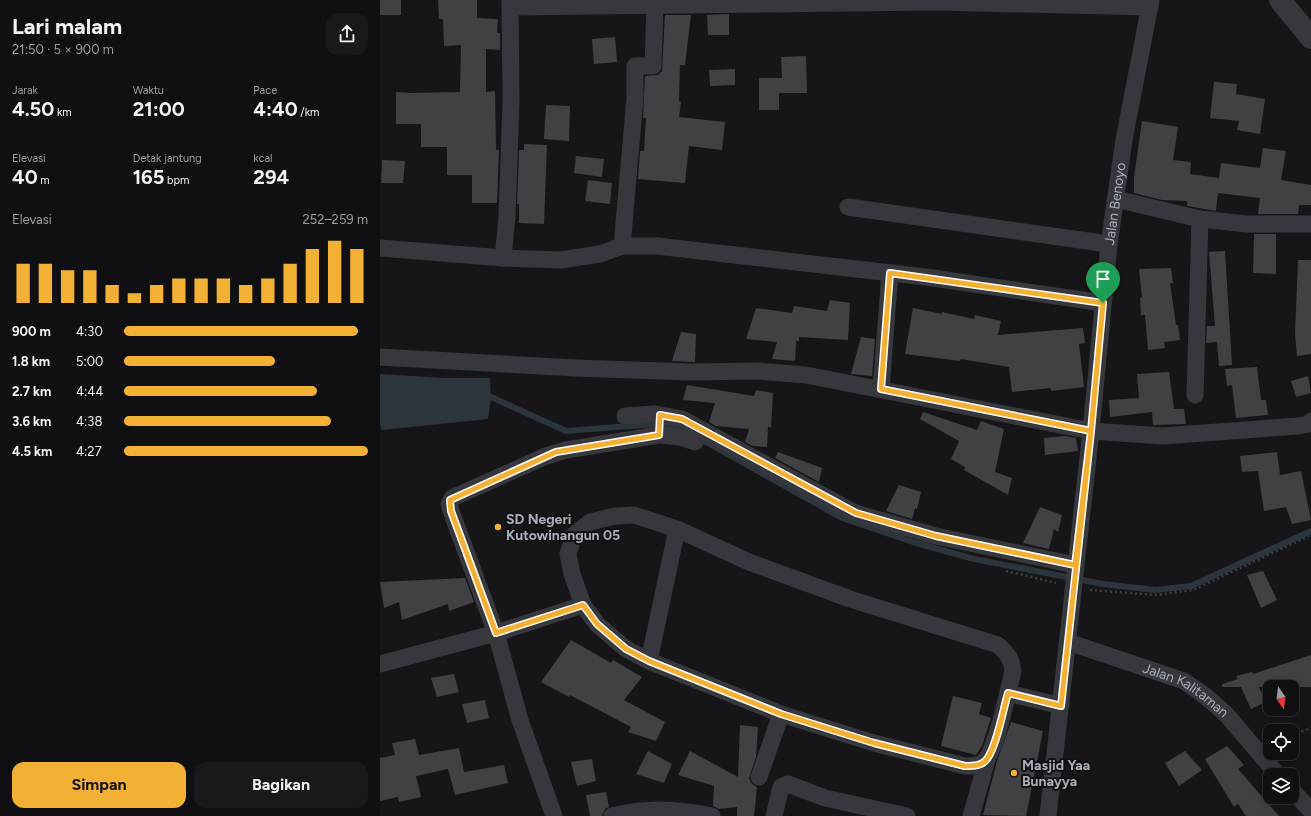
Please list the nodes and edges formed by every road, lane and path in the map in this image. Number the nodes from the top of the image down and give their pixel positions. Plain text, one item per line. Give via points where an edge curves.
1 (1280, 0) edge
2 (510, 3) edge
3 (1151, 3) edge
4 (655, 5) junction
5 (1311, 38) edge
6 (1116, 199) junction
7 (848, 207) dead end
8 (1200, 219) junction
9 (1311, 224) edge
10 (1109, 244) junction
11 (622, 246) junction
12 (380, 248) edge
13 (503, 258) junction
14 (890, 273) junction
15 (1103, 303) junction
16 (380, 357) edge
17 (881, 389) junction
18 (1194, 395) dead end
19 (625, 416) dead end
20 (1311, 422) edge
21 (659, 425) junction
22 (1091, 431) junction
23 (695, 442) dead end
24 (677, 530) junction
25 (1074, 574) junction
26 (583, 605) junction
27 (496, 633) junction
28 (1068, 642) junction
29 (649, 661) junction
30 (380, 664) edge
31 (1008, 693) junction
32 (1061, 706) junction
33 (781, 714) junction
34 (1311, 728) edge
35 (1299, 732) edge
36 (987, 760) junction
37 (1272, 768) edge
38 (759, 777) dead end
39 (1299, 798) edge
40 (1311, 811) edge
41 (554, 816) edge
42 (612, 816) edge
43 (712, 816) edge
44 (774, 816) edge
45 (907, 816) edge
46 (971, 816) edge
47 (1048, 816) edge

1 - 5 street
2 - 4 street
2 - 13 street via 508,217
3 - 4 street
3 - 6 street, Jalan Benoyo via 1124,140
4 - 11 street via 653,66 635,66 635,98
6 - 8 street
6 - 10 street, Jalan Benoyo
7 - 10 street
8 - 9 street via 1247,224
8 - 18 street
10 - 15 street, Jalan Benoyo
11 - 13 street via 600,254 561,260
11 - 14 street via 657,246
12 - 13 street
14 - 15 street
14 - 17 street
15 - 22 street, Jalan Benoyo
16 - 17 street via 690,372 757,370 806,375
17 - 22 street
19 - 21 street
20 - 22 street via 1298,426 1163,436
21 - 23 street
21 - 25 street via 682,419 856,513
21 - 27 street via 556,452 450,500 451,511
22 - 25 street, Jalan Benoyo
24 - 26 street via 634,514 590,522 574,536 568,554
24 - 29 street
24 - 31 street via 750,562 850,599 998,645 1013,663
25 - 28 street, Jalan Benoyo
26 - 27 street
26 - 29 street via 597,624 620,644
27 - 30 street
27 - 41 street via 520,720
28 - 32 street, Jalan Benoyo
28 - 37 street, Jalan Kalitaman via 1184,681 1225,713
29 - 33 street
31 - 32 street
31 - 36 street
32 - 47 street, Jalan Benoyo
33 - 36 street via 874,743 965,766 977,766
33 - 38 street
34 - 35 path
36 - 46 street
39 - 40 street
42 - 43 street via 631,811 664,809
44 - 45 street via 781,787 788,784 825,798

